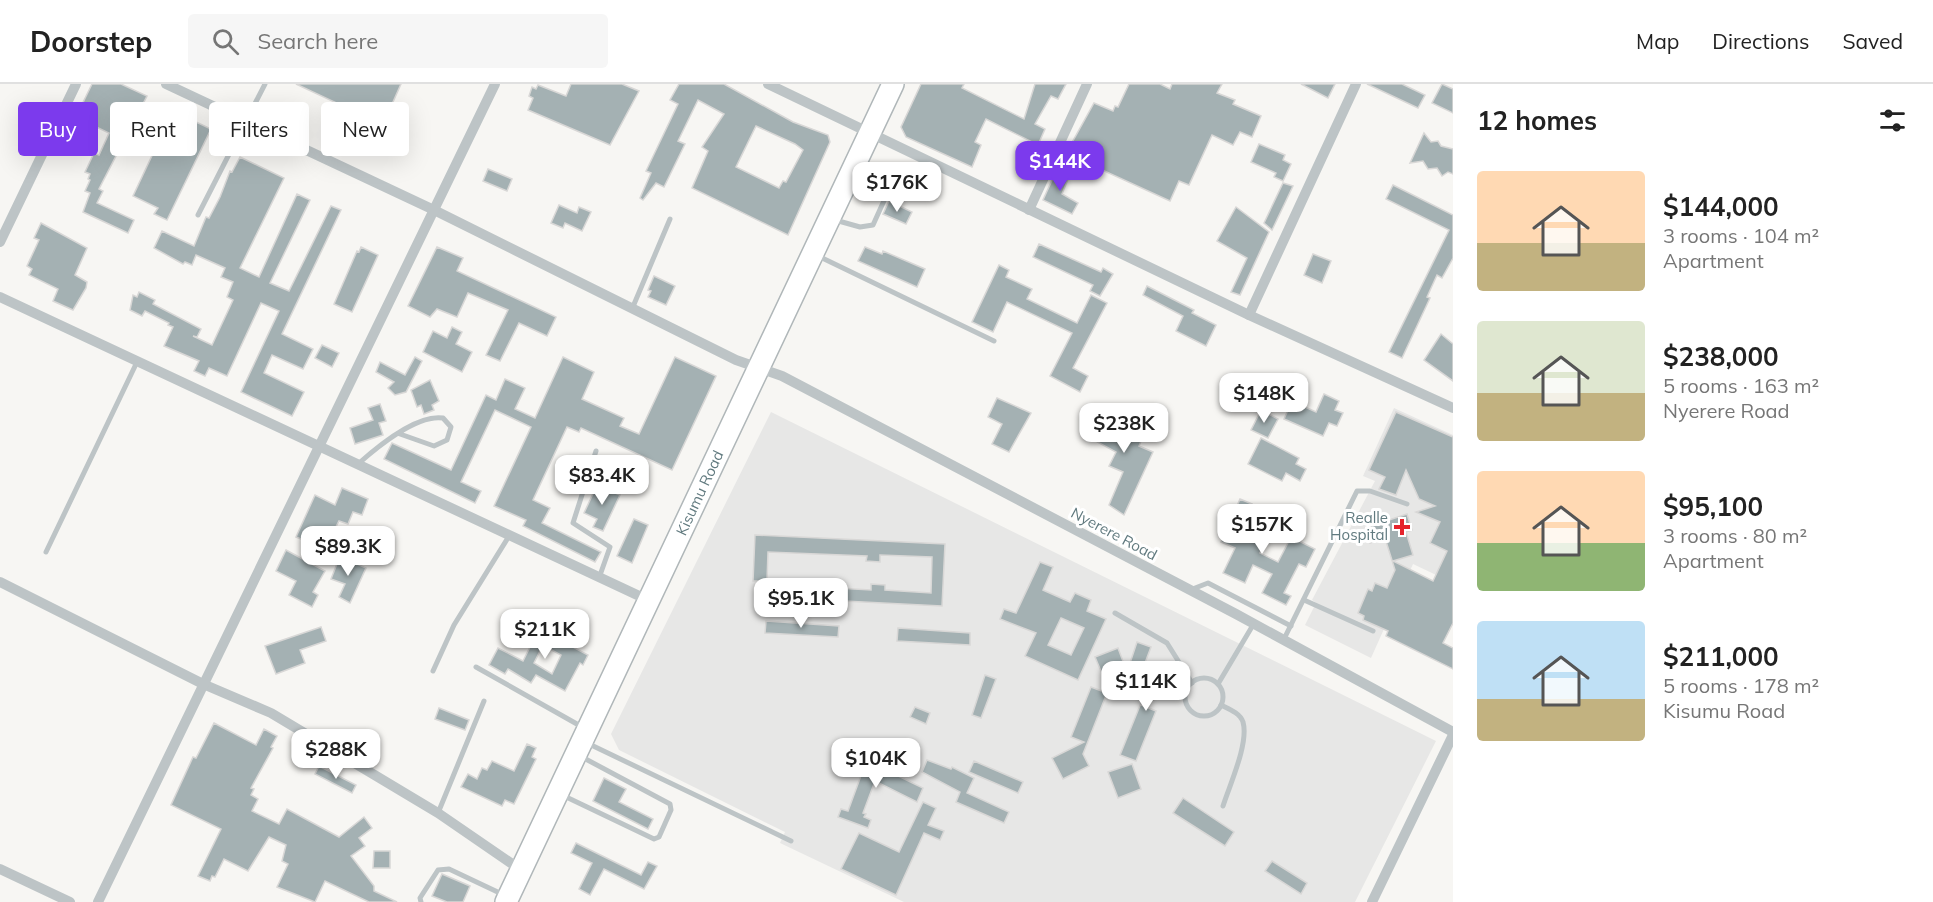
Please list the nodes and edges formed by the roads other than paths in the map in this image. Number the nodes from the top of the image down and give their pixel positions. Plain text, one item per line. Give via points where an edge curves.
1 (76, 84) edge
2 (166, 84) edge
3 (266, 84) edge
4 (495, 84) edge
5 (768, 84) edge
6 (893, 84) edge
7 (1087, 84) edge
8 (1356, 84) edge
9 (257, 102) edge
10 (209, 104) edge
11 (869, 132) junction
12 (309, 151) edge
13 (229, 156) edge
14 (857, 158) junction
15 (434, 210) junction
16 (1029, 210) junction
17 (198, 215) dead end
18 (828, 218) junction
19 (670, 219) dead end
20 (0, 242) edge
21 (812, 253) junction
22 (0, 297) edge
23 (632, 309) junction
24 (1249, 315) junction
25 (994, 341) dead end
26 (137, 362) junction
27 (759, 366) junction
28 (1453, 408) edge
29 (400, 434) junction
30 (317, 447) junction
31 (596, 451) dead end
32 (357, 465) junction
33 (1407, 504) dead end
34 (509, 536) junction
35 (46, 552) dead end
36 (599, 578) junction
37 (0, 582) edge
38 (1189, 591) junction
39 (1304, 600) junction
40 (650, 601) junction
41 (1243, 601) junction
42 (1115, 613) dead end
43 (1236, 614) junction
44 (1253, 625) junction
45 (1291, 626) junction
46 (1373, 631) dead end
47 (1283, 641) junction
48 (476, 667) dead end
49 (433, 671) dead end
50 (1192, 683) junction
51 (203, 684) junction
52 (1218, 684) junction
53 (484, 701) dead end
54 (1221, 705) junction
55 (1453, 734) edge
56 (582, 742) junction
57 (558, 793) junction
58 (1223, 806) dead end
59 (438, 813) junction
60 (791, 841) dead end
61 (0, 869) edge
62 (521, 870) junction
63 (507, 899) edge
64 (70, 902) edge
65 (98, 902) edge
66 (421, 902) edge
67 (1372, 902) edge

1 - 20 street
2 - 10 street, Nyerere Road
3 - 9 lane
4 - 15 street
5 - 11 street
6 - 11 highway, Kisumu Road
7 - 16 street
8 - 24 street
11 - 14 highway, Kisumu Road
11 - 16 street
12 - 15 street, Nyerere Road
13 - 17 lane
14 - 18 highway, Kisumu Road
14 - 18 lane via 876,172 887,194 873,225 860,227
15 - 23 street, Nyerere Road
15 - 30 street
16 - 24 street
18 - 21 highway, Kisumu Road
19 - 23 lane
21 - 25 lane
21 - 27 highway, Kisumu Road
22 - 26 street
23 - 27 street, Nyerere Road via 736,360
24 - 28 street
26 - 30 street
26 - 35 lane
27 - 38 street, Nyerere Road
27 - 40 highway, Kisumu Road
29 - 29 lane via 434,446 447,440 450,427 443,418 427,418
29 - 32 lane
30 - 32 street
30 - 51 street
31 - 36 lane via 573,523 610,547
32 - 34 street
33 - 39 lane via 1370,491 1357,492
34 - 36 street
34 - 49 lane via 454,625
36 - 40 street
37 - 51 street
38 - 41 lane via 1208,584
38 - 43 street, Nyerere Road
39 - 45 lane
39 - 46 lane
40 - 56 highway, Kisumu Road
41 - 43 lane
41 - 45 lane
42 - 50 lane via 1167,643
43 - 44 street, Nyerere Road
44 - 47 street, Nyerere Road
44 - 52 lane
45 - 47 lane
47 - 55 street, Nyerere Road
48 - 56 lane
50 - 52 lane via 1202,678
50 - 54 lane via 1185,697 1193,712 1209,715
51 - 59 street via 271,712
51 - 65 street
52 - 54 lane via 1223,694
53 - 59 lane
54 - 58 lane via 1243,721 1244,739
55 - 67 street
56 - 57 highway, Kisumu Road
56 - 57 lane via 670,804 659,837 654,839
56 - 60 lane
57 - 62 highway, Kisumu Road
59 - 62 street
61 - 64 street
62 - 63 highway, Kisumu Road
63 - 66 lane via 450,869 442,869

